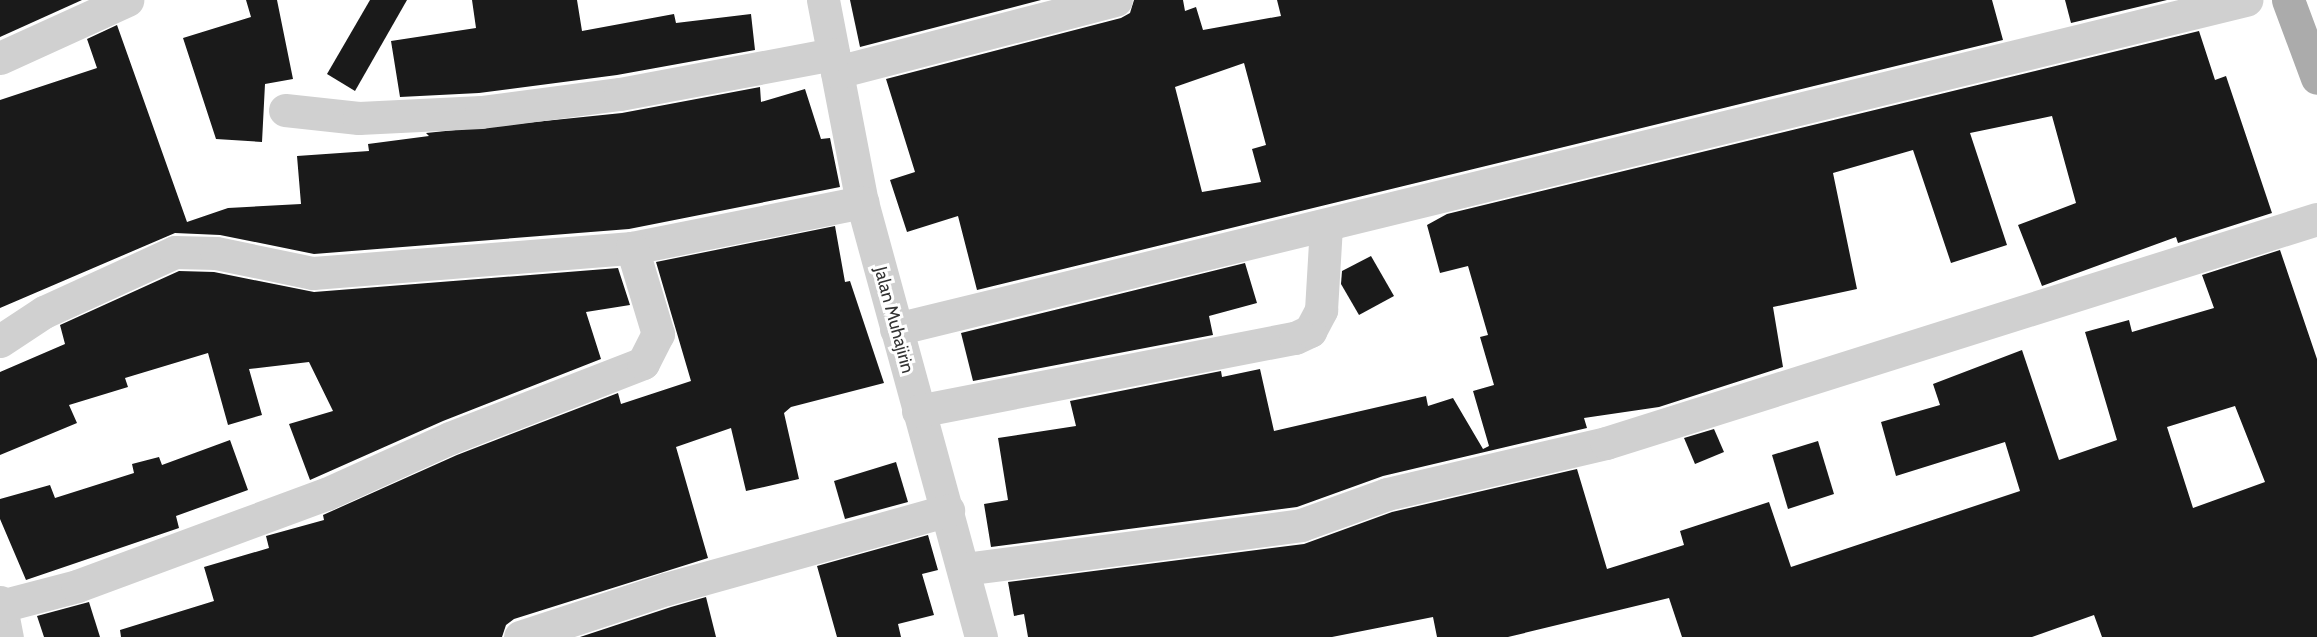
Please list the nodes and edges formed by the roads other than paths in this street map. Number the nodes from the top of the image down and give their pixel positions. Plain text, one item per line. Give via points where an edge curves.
1 (126, 0) edge
2 (823, 0) edge
3 (1116, 0) edge
4 (2246, 0) edge
5 (2288, 0) edge
6 (0, 58) edge
7 (835, 63) junction
8 (2317, 78) edge
9 (285, 110) dead end
10 (862, 202) junction
11 (2317, 219) edge
12 (1326, 227) junction
13 (632, 248) junction
14 (896, 329) junction
15 (0, 341) edge
16 (918, 411) junction
17 (948, 510) junction
18 (964, 569) junction
19 (3, 615) edge
20 (520, 637) edge
21 (981, 637) edge

1 - 6 street
2 - 7 street, Jalan Muhajirin
3 - 7 street
4 - 12 street
5 - 8 main road
7 - 9 street via 481,112 359,118
7 - 10 street, Jalan Muhajirin
10 - 13 street
10 - 14 street, Jalan Muhajirin
11 - 18 street via 1606,443 1388,494 1301,525
12 - 14 street
12 - 16 street via 1321,310 1310,331 1295,338
13 - 15 street via 313,273 216,253 175,252 44,312
13 - 19 street via 658,334 643,363 450,438 326,494
14 - 16 street, Jalan Muhajirin
16 - 17 street, Jalan Muhajirin
17 - 18 street, Jalan Muhajirin
17 - 20 street via 666,589
18 - 21 street, Jalan Muhajirin

